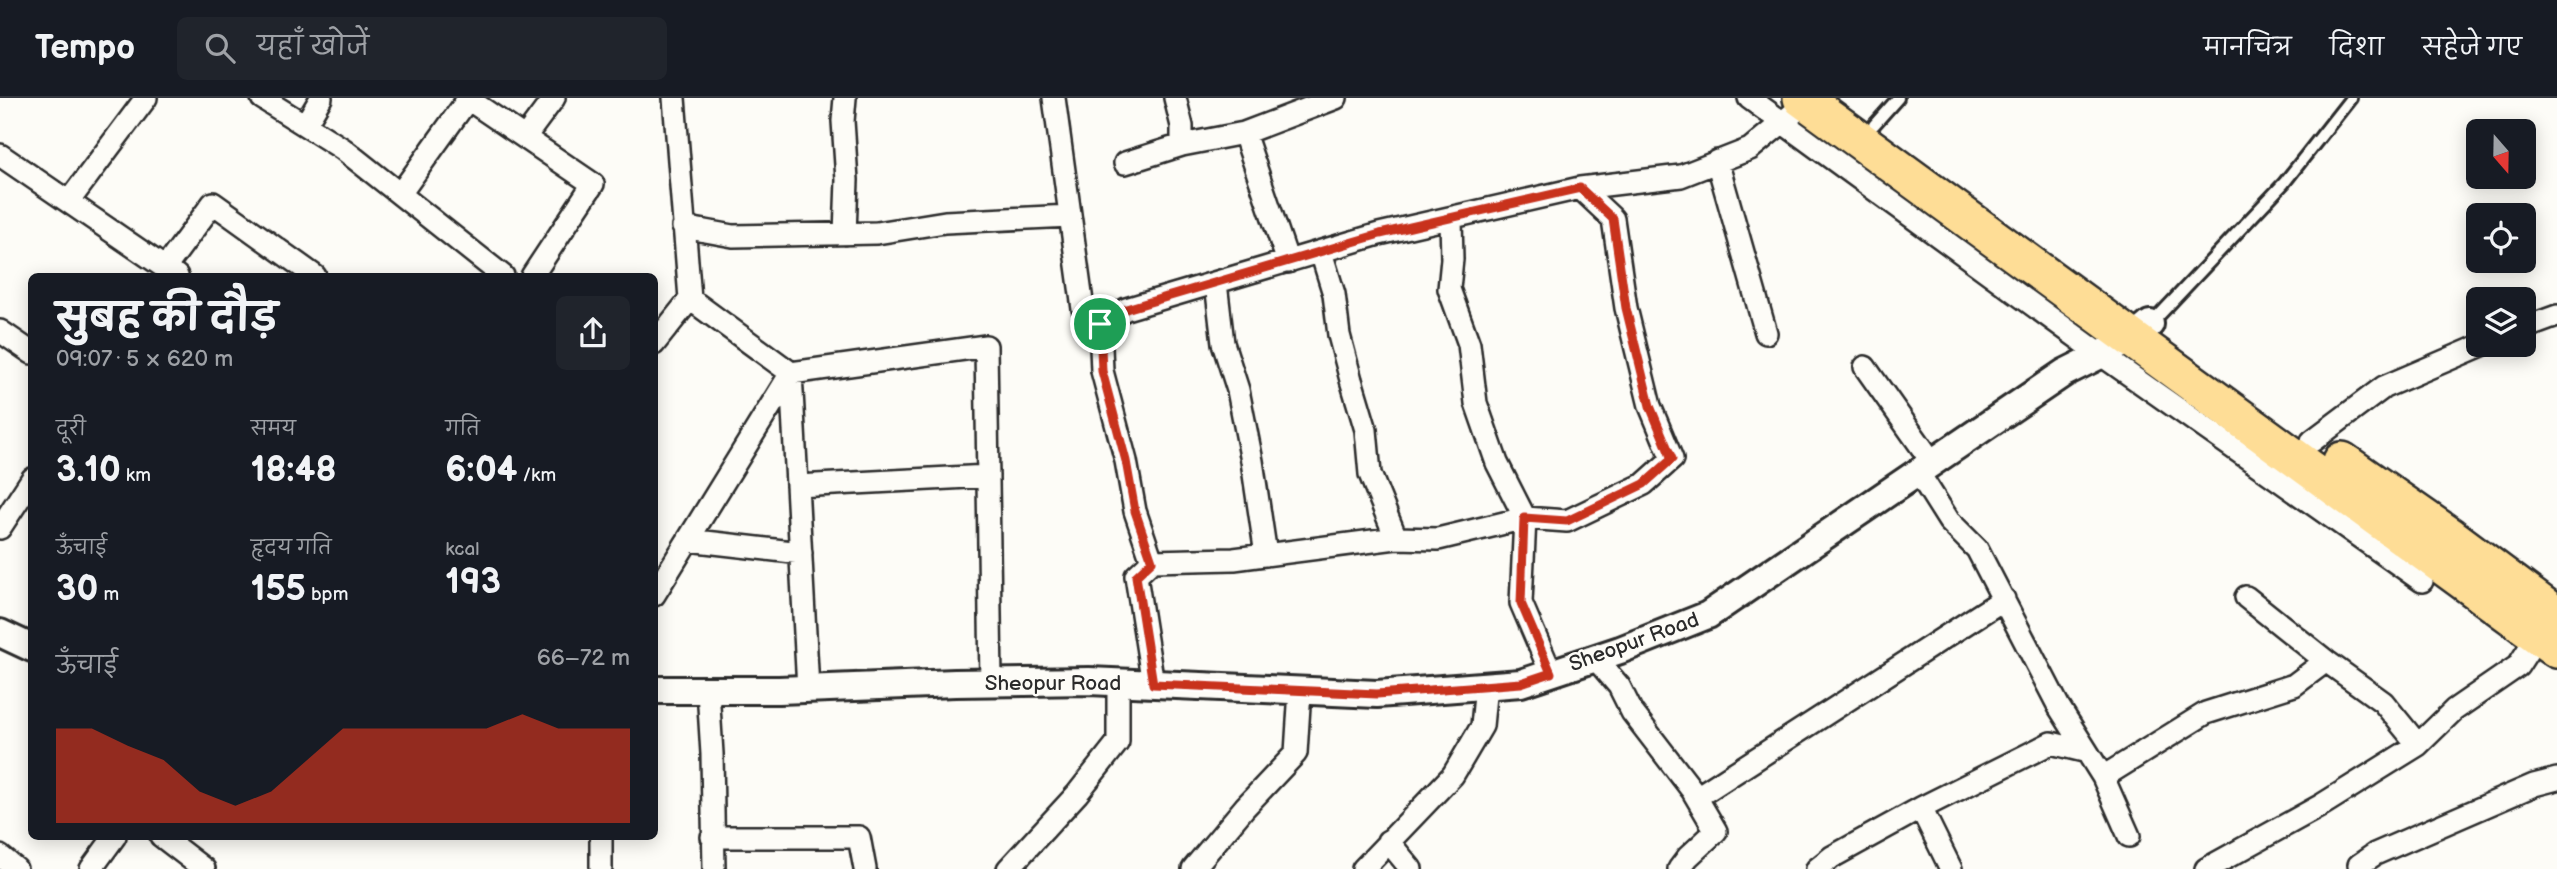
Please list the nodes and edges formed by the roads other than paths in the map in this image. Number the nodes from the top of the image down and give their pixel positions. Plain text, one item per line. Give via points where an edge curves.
1 (146, 98) edge
2 (262, 98) edge
3 (321, 98) edge
4 (554, 98) edge
5 (674, 98) edge
6 (845, 98) edge
7 (1054, 98) edge
8 (1175, 98) edge
9 (1336, 98) edge
10 (1749, 98) edge
11 (2351, 98) edge
12 (468, 99) edge
13 (1298, 105) edge
14 (1807, 105) edge
15 (1886, 111) edge
16 (305, 125) junction
17 (1244, 133) junction
18 (525, 137) junction
19 (1182, 145) junction
20 (1, 157) edge
21 (1717, 162) junction
22 (1125, 163) dead end
23 (1580, 188) junction
24 (400, 194) junction
25 (69, 201) junction
26 (1070, 216) junction
27 (1451, 219) junction
28 (683, 227) junction
29 (845, 234) junction
30 (1321, 252) junction
31 (1288, 262) junction
32 (171, 272) edge
33 (311, 273) edge
34 (499, 273) edge
35 (534, 273) edge
36 (1216, 284) junction
37 (690, 299) junction
38 (2557, 316) edge
39 (1100, 324) junction
40 (2536, 324) edge
41 (0, 331) edge
42 (1766, 333) dead end
43 (658, 339) edge
44 (2128, 339) junction
45 (28, 350) edge
46 (2466, 352) edge
47 (1865, 367) dead end
48 (791, 373) junction
49 (2312, 441) junction
50 (1925, 467) junction
51 (988, 476) junction
52 (28, 485) edge
53 (797, 485) junction
54 (1524, 518) junction
55 (0, 528) edge
56 (1396, 538) junction
57 (688, 540) junction
58 (801, 553) junction
59 (1266, 555) junction
60 (1152, 561) junction
61 (2422, 581) dead end
62 (658, 589) edge
63 (2246, 597) dead end
64 (2004, 599) junction
65 (0, 632) edge
66 (2551, 633) edge
67 (28, 646) edge
68 (1595, 658) junction
69 (2326, 661) junction
70 (1551, 673) junction
71 (991, 682) junction
72 (1118, 682) junction
73 (1153, 684) junction
74 (1486, 685) junction
75 (808, 689) junction
76 (708, 690) junction
77 (1300, 690) junction
78 (658, 691) edge
79 (2418, 745) junction
80 (2084, 751) junction
81 (2103, 777) junction
82 (2557, 779) edge
83 (1697, 797) junction
84 (1921, 808) junction
85 (2129, 836) dead end
86 (712, 837) junction
87 (112, 840) edge
88 (166, 840) edge
89 (601, 840) edge
90 (1388, 841) junction
91 (0, 856) edge
92 (16, 869) edge
93 (91, 869) edge
94 (204, 869) edge
95 (601, 869) edge
96 (714, 869) edge
97 (865, 869) edge
98 (1008, 869) edge
99 (1194, 869) edge
100 (1363, 869) edge
101 (1411, 869) edge
102 (1679, 869) edge
103 (1817, 869) edge
104 (1951, 869) edge
105 (2206, 869) edge
106 (2361, 869) edge

1 - 25 street
2 - 16 street
3 - 16 street
4 - 18 street
5 - 28 street
6 - 29 street
7 - 26 street
8 - 19 street
9 - 13 street
10 - 14 street
11 - 44 lane via 2284,183
12 - 18 street
12 - 24 street
13 - 17 street
14 - 15 highway
14 - 21 street via 1750,149
14 - 44 highway
15 - 44 highway
16 - 24 street
17 - 19 street
17 - 31 street
18 - 35 street via 593,184
19 - 22 street
20 - 25 street
21 - 23 street via 1681,176
21 - 42 street
23 - 27 street
23 - 54 street via 1613,219 1626,308 1650,406 1672,459 1644,484 1567,521
24 - 34 street
25 - 32 street
26 - 29 street via 945,222
26 - 39 street via 1083,309
27 - 30 street
27 - 54 street via 1449,289 1469,344 1476,403 1497,463
28 - 29 street via 733,236
28 - 37 street
30 - 31 street
30 - 56 street via 1366,429 1370,474
31 - 36 street
32 - 33 street via 213,203
36 - 39 street via 1126,309
36 - 59 street via 1223,343 1238,390
37 - 43 street
37 - 48 street
38 - 40 street
39 - 60 street via 1102,371 1135,511
41 - 45 street
44 - 49 highway
44 - 50 street, Sheopur Road via 2064,373
44 - 61 street
44 - 66 highway
46 - 49 street via 2384,387
47 - 50 street
48 - 51 street via 986,346
48 - 53 street
48 - 57 street
49 - 66 highway via 2451,537
50 - 64 street via 1949,521 1977,549
50 - 68 street, Sheopur Road via 1708,615
51 - 53 street
51 - 71 street
52 - 55 street
53 - 58 street
54 - 56 street via 1438,539
54 - 70 street via 1521,603
56 - 59 street
57 - 58 street
57 - 62 street
58 - 75 street
59 - 60 street
60 - 73 street via 1136,576
63 - 69 street
64 - 80 street
64 - 83 street
65 - 67 street
66 - 79 street via 2518,666 2454,709
68 - 70 street, Sheopur Road
68 - 83 street
69 - 79 street via 2383,702
69 - 81 street via 2294,685 2206,713
70 - 74 street, Sheopur Road via 1521,683
71 - 72 street, Sheopur Road
71 - 75 street, Sheopur Road
72 - 73 street, Sheopur Road
72 - 98 street via 1118,742
73 - 77 street, Sheopur Road
74 - 77 street, Sheopur Road via 1377,694
74 - 90 street via 1482,726 1453,775
75 - 76 street, Sheopur Road
76 - 78 street, Sheopur Road
76 - 86 street
77 - 99 street via 1296,753
79 - 105 street
80 - 81 street
80 - 84 street via 2051,743
81 - 85 street
82 - 106 street via 2375,854 2359,865
83 - 102 street via 1716,831
84 - 103 street
84 - 104 street
86 - 96 street
86 - 97 street via 859,837
87 - 93 street
88 - 94 street
89 - 95 street
90 - 100 street
90 - 101 street
91 - 92 street

